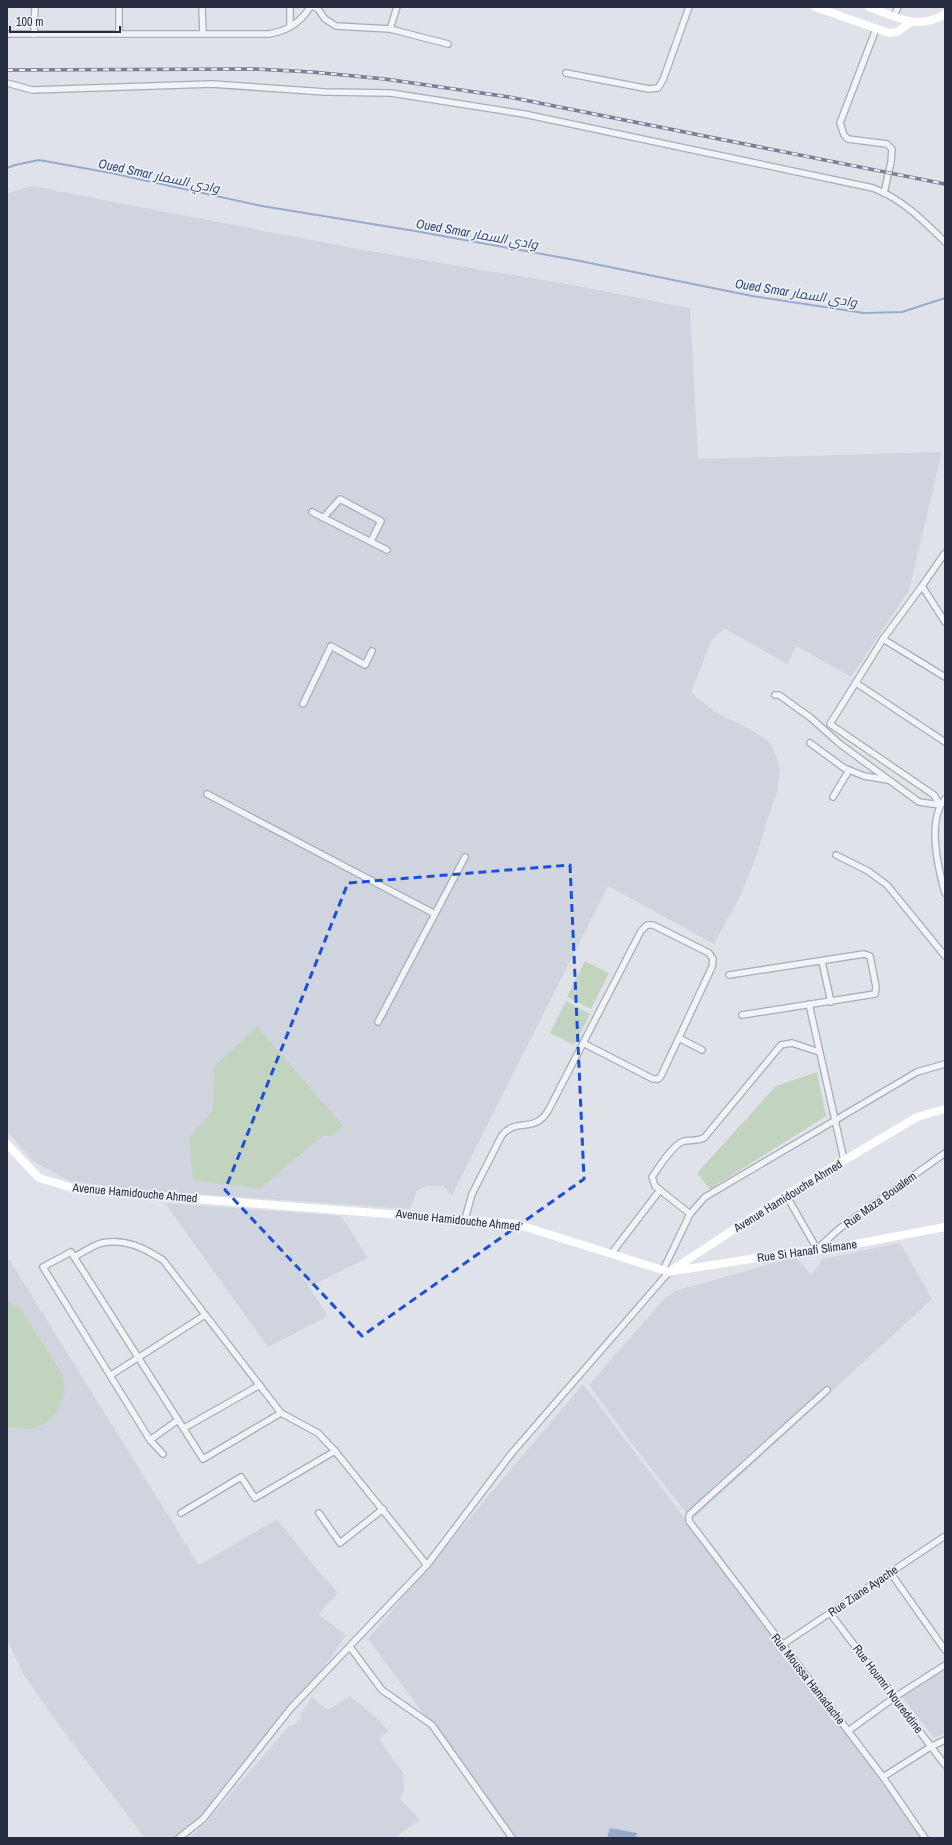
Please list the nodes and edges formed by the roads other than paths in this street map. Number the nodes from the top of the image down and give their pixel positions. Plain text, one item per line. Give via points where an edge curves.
1 (35, 7) edge
2 (119, 7) edge
3 (202, 7) edge
4 (290, 7) edge
5 (310, 7) edge
6 (398, 7) edge
7 (689, 7) edge
8 (815, 7) edge
9 (869, 7) edge
10 (898, 7) edge
11 (317, 8) edge
12 (945, 14) edge
13 (894, 16) junction
14 (910, 23) junction
15 (290, 27) junction
16 (390, 28) junction
17 (876, 29) junction
18 (203, 33) junction
19 (7, 34) edge
20 (34, 34) junction
21 (119, 34) junction
22 (448, 44) dead end
23 (566, 73) dead end
24 (7, 83) edge
25 (884, 193) junction
26 (945, 242) edge
27 (312, 512) dead end
28 (323, 518) junction
29 (371, 541) junction
30 (387, 550) dead end
31 (945, 553) edge
32 (922, 586) junction
33 (945, 622) edge
34 (883, 639) junction
35 (372, 651) dead end
36 (945, 677) edge
37 (856, 683) junction
38 (775, 695) dead end
39 (303, 704) dead end
40 (945, 742) edge
41 (810, 743) dead end
42 (849, 770) junction
43 (889, 780) junction
44 (207, 794) dead end
45 (833, 798) dead end
46 (945, 799) edge
47 (940, 805) junction
48 (836, 855) dead end
49 (465, 857) dead end
50 (945, 893) edge
51 (435, 914) junction
52 (945, 956) edge
53 (822, 962) junction
54 (729, 975) dead end
55 (831, 1002) junction
56 (809, 1004) junction
57 (742, 1015) dead end
58 (378, 1022) dead end
59 (679, 1038) junction
60 (583, 1042) junction
61 (702, 1050) dead end
62 (819, 1052) junction
63 (945, 1064) edge
64 (945, 1108) edge
65 (834, 1120) junction
66 (7, 1144) edge
67 (945, 1153) edge
68 (844, 1160) junction
69 (660, 1190) junction
70 (786, 1195) junction
71 (690, 1214) junction
72 (465, 1219) junction
73 (945, 1227) edge
74 (816, 1249) junction
75 (611, 1254) junction
76 (74, 1257) junction
77 (666, 1271) junction
78 (205, 1315) junction
79 (138, 1357) junction
80 (111, 1375) junction
81 (260, 1386) junction
82 (827, 1390) dead end
83 (281, 1413) junction
84 (178, 1420) junction
85 (184, 1428) junction
86 (150, 1440) junction
87 (335, 1451) junction
88 (163, 1454) dead end
89 (382, 1509) junction
90 (181, 1513) dead end
91 (319, 1513) dead end
92 (945, 1536) edge
93 (427, 1565) junction
94 (890, 1572) junction
95 (830, 1613) junction
96 (782, 1645) junction
97 (350, 1647) junction
98 (945, 1650) edge
99 (945, 1665) edge
100 (895, 1697) junction
101 (848, 1731) junction
102 (945, 1740) edge
103 (932, 1746) junction
104 (945, 1765) edge
105 (883, 1778) junction
106 (179, 1838) edge
107 (512, 1838) edge
108 (925, 1838) edge

1 - 20 street
2 - 21 street
3 - 18 street
4 - 15 street
5 - 15 street via 302,18
6 - 16 street
7 - 23 street via 658,88 649,89
8 - 17 main road
9 - 13 main road
10 - 13 street
11 - 16 street via 325,19 336,26
12 - 14 main road via 928,22
13 - 14 main road
14 - 17 main road via 893,33
15 - 18 street via 269,34
16 - 22 street
17 - 25 street via 840,124 848,139 887,144 892,149
18 - 21 street
19 - 20 street
20 - 21 street
24 - 25 street via 32,90 212,84 325,92 391,93 524,114 859,185
25 - 26 street via 914,212
27 - 28 street
28 - 29 street
28 - 29 street via 340,499 380,521
29 - 30 street
31 - 32 street
32 - 33 street
32 - 34 street
34 - 36 street
34 - 37 street
35 - 39 street via 365,665 331,646
37 - 40 street
37 - 47 street via 830,724 934,795
38 - 43 street via 779,695 812,718 840,744
41 - 42 street
42 - 43 street via 864,776
42 - 45 street
43 - 47 street via 919,802
44 - 51 street
46 - 47 street
47 - 50 street via 935,827 938,870
48 - 52 street via 868,870 887,885
49 - 51 street
51 - 58 street
53 - 54 street
53 - 55 street
53 - 55 street via 864,954 870,956 875,994
55 - 56 street
56 - 57 street
56 - 62 street
59 - 60 street via 658,1079 653,1079
59 - 60 street via 702,991 713,960 709,953 647,925 641,931
59 - 61 street
60 - 72 street via 542,1120 530,1125 516,1125 508,1128 502,1135 472,1194
62 - 65 street
62 - 69 street via 792,1043 781,1045 704,1138 684,1141 676,1146 652,1177 655,1186
63 - 65 street via 918,1072
64 - 68 main road, Avenue Hamidouche Ahmed via 917,1117
65 - 68 street
65 - 71 street via 705,1197
66 - 72 main road, Avenue Hamidouche Ahmed via 39,1178 80,1190
67 - 74 street, Rue Maza Boualem via 839,1229
68 - 70 main road, Avenue Hamidouche Ahmed
69 - 71 street
69 - 75 street
70 - 74 street
70 - 77 main road, Avenue Hamidouche Ahmed
71 - 77 street
72 - 75 main road, Avenue Hamidouche Ahmed via 516,1224
73 - 74 main road, Rue Si Hanafi Slimane via 834,1248
74 - 77 main road, Rue Si Hanafi Slimane
75 - 77 main road, Avenue Hamidouche Ahmed
76 - 78 street via 101,1243 125,1242 144,1248 162,1260
76 - 79 street
76 - 80 street via 71,1252 43,1267
77 - 93 street via 511,1454
78 - 79 street
78 - 81 street
79 - 80 street
79 - 84 street
80 - 86 street
81 - 83 street
81 - 85 street
82 - 96 street, Rue Moussa Hamadache via 689,1516 689,1521
83 - 85 street via 203,1458
83 - 87 street via 318,1433
84 - 85 street
84 - 86 street
86 - 88 street
87 - 89 street
87 - 90 street via 255,1498 241,1477
89 - 91 street via 340,1543
89 - 93 street
92 - 94 street, Rue Ziane Ayache
93 - 97 street
94 - 95 street, Rue Ziane Ayache
94 - 98 street
95 - 96 street, Rue Ziane Ayache
95 - 100 street, Rue Houmri Noureddine
96 - 101 street, Rue Moussa Hamadache
97 - 106 street via 291,1708 203,1819
97 - 107 street via 382,1690 432,1725
99 - 100 street
100 - 101 street
100 - 103 street, Rue Houmri Noureddine
101 - 105 street, Rue Moussa Hamadache
102 - 103 street
103 - 104 street, Rue Houmri Noureddine
103 - 105 street
105 - 108 street, Rue Moussa Hamadache

